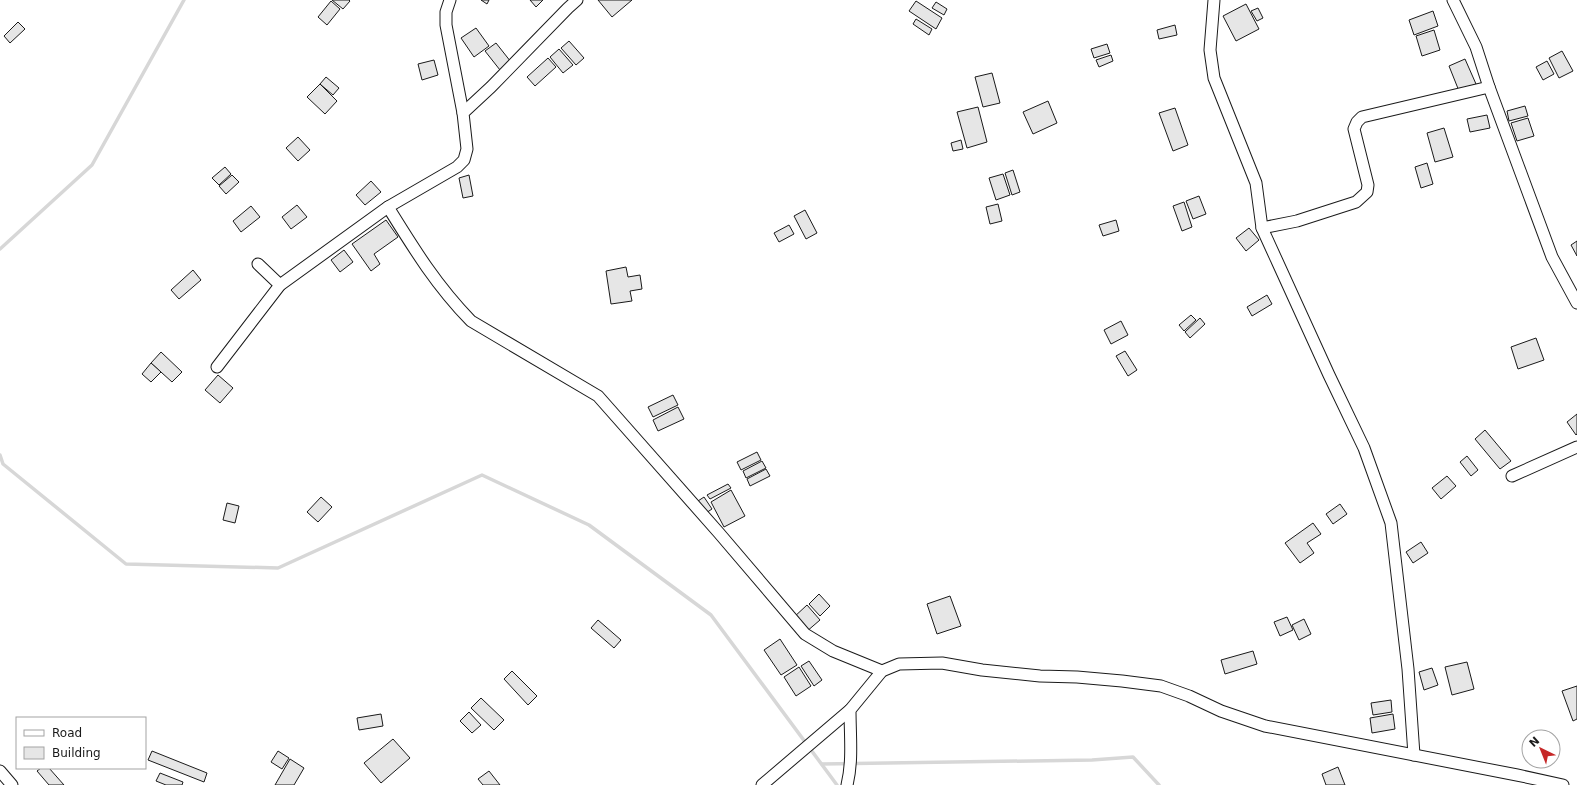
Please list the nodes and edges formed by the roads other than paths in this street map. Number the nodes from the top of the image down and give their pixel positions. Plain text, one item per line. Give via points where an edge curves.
1 (450, 0) edge
2 (577, 0) edge
3 (1214, 0) edge
4 (1453, 0) edge
5 (1489, 87) junction
6 (463, 113) junction
7 (388, 207) junction
8 (1262, 228) junction
9 (258, 264) dead end
10 (280, 285) junction
11 (1577, 304) edge
12 (217, 367) dead end
13 (1577, 447) edge
14 (1512, 476) dead end
15 (882, 671) junction
16 (850, 710) junction
17 (1414, 755) junction
18 (0, 771) edge
19 (12, 785) edge
20 (762, 785) edge
21 (847, 785) edge
22 (1563, 785) edge

1 - 6 street via 446,12 446,25
2 - 6 street
3 - 8 street via 1210,50 1214,78 1256,183
4 - 5 street via 1476,47
5 - 8 street via 1362,117 1354,129 1368,185 1365,195 1356,202 1297,221
5 - 11 street via 1552,257
6 - 7 street via 467,149 464,160 457,167
7 - 10 street
7 - 15 street via 422,263 449,298 471,320 598,396 805,634 833,650
8 - 17 street via 1364,448 1391,523 1408,669
9 - 10 street
10 - 12 street
13 - 14 street
15 - 16 street
15 - 17 street via 899,664 942,663 989,671 1161,686 1265,726
16 - 20 street
16 - 21 street via 851,755
17 - 22 street
18 - 19 street

